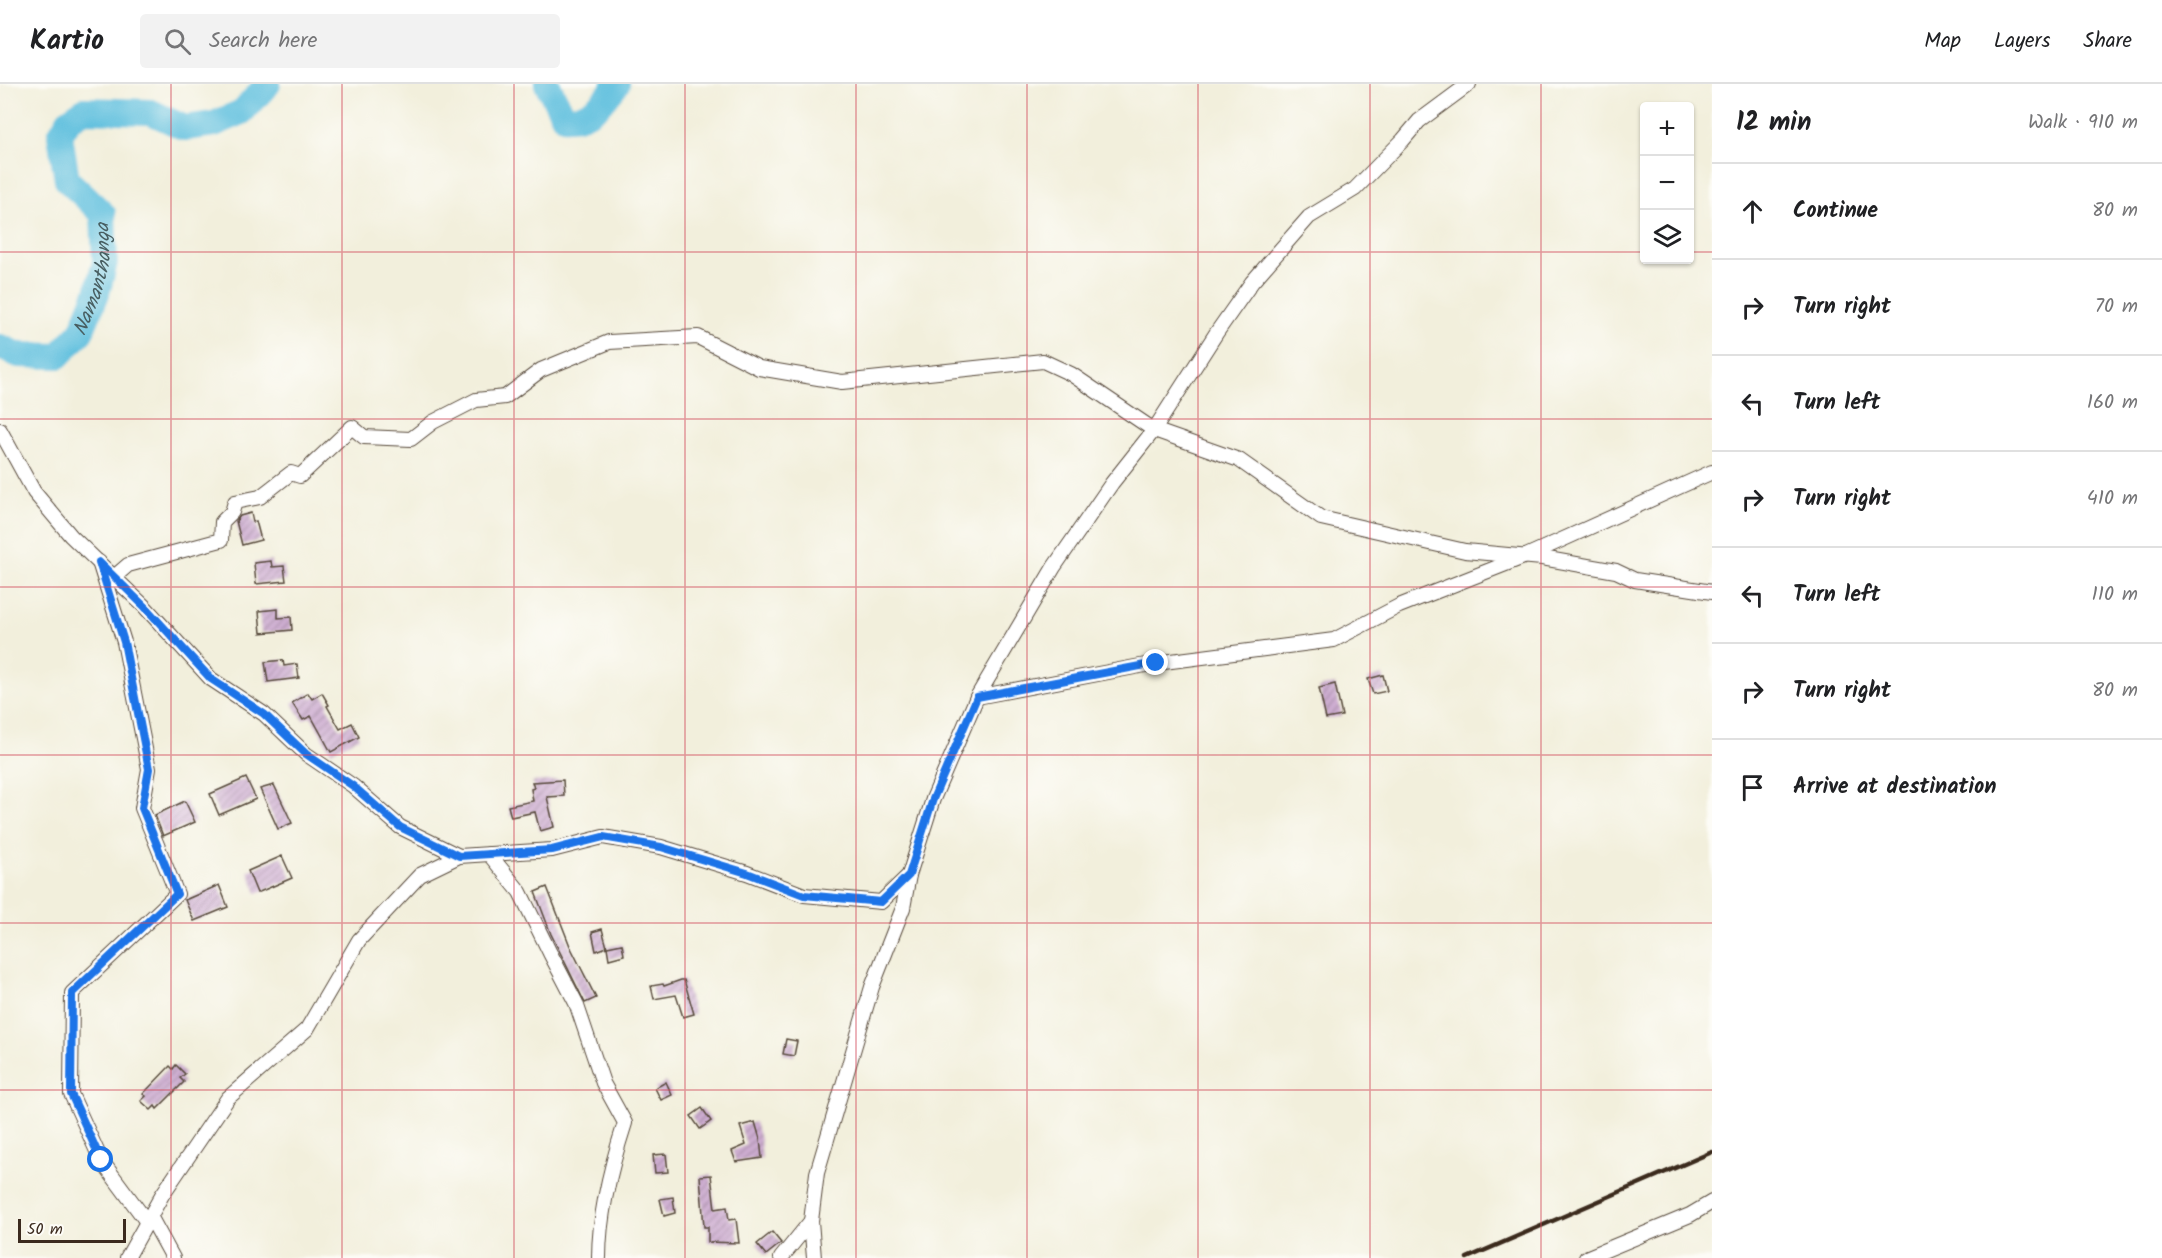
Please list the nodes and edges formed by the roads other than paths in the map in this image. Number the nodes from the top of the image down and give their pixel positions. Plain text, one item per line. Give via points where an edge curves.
1 (1469, 84) edge
2 (0, 430) edge
3 (1154, 430) junction
4 (1712, 472) edge
5 (1526, 556) junction
6 (99, 562) junction
7 (113, 578) junction
8 (1712, 592) edge
9 (977, 697) junction
10 (489, 854) junction
11 (459, 856) junction
12 (909, 875) junction
13 (1712, 1202) edge
14 (149, 1219) junction
15 (810, 1221) junction
16 (127, 1258) edge
17 (173, 1258) edge
18 (599, 1258) edge
19 (781, 1258) edge
20 (814, 1258) edge
21 (1586, 1258) edge

1 - 3 street via 1419,121 1355,189 1309,217 1252,282
2 - 6 street via 34,492
3 - 5 street via 1239,460 1321,518 1465,551
3 - 7 street via 1071,374 1043,361 842,382 759,368 698,338 609,342 541,370 505,397 476,400 433,422 411,439 364,437 352,427 300,476 291,473 260,497 235,502 222,522 221,540 128,565
3 - 9 street via 1054,567
4 - 5 street
5 - 8 street
5 - 9 street via 1400,606 1334,640 1156,663
6 - 7 street
6 - 14 street via 124,642 149,769 142,808 177,894 72,993 71,1094 101,1160
7 - 11 street via 211,679 264,714 306,754 353,786 400,827
9 - 12 street via 933,799
10 - 11 street
10 - 12 street via 552,850 603,837 661,847 804,895 881,902
10 - 18 street via 520,892 576,1003 603,1083 625,1123 612,1161
11 - 14 street via 420,875 359,940 307,1029 228,1098
12 - 15 street via 903,908 872,987 817,1173
13 - 21 street
14 - 16 street
14 - 17 street
15 - 19 street
15 - 20 street

